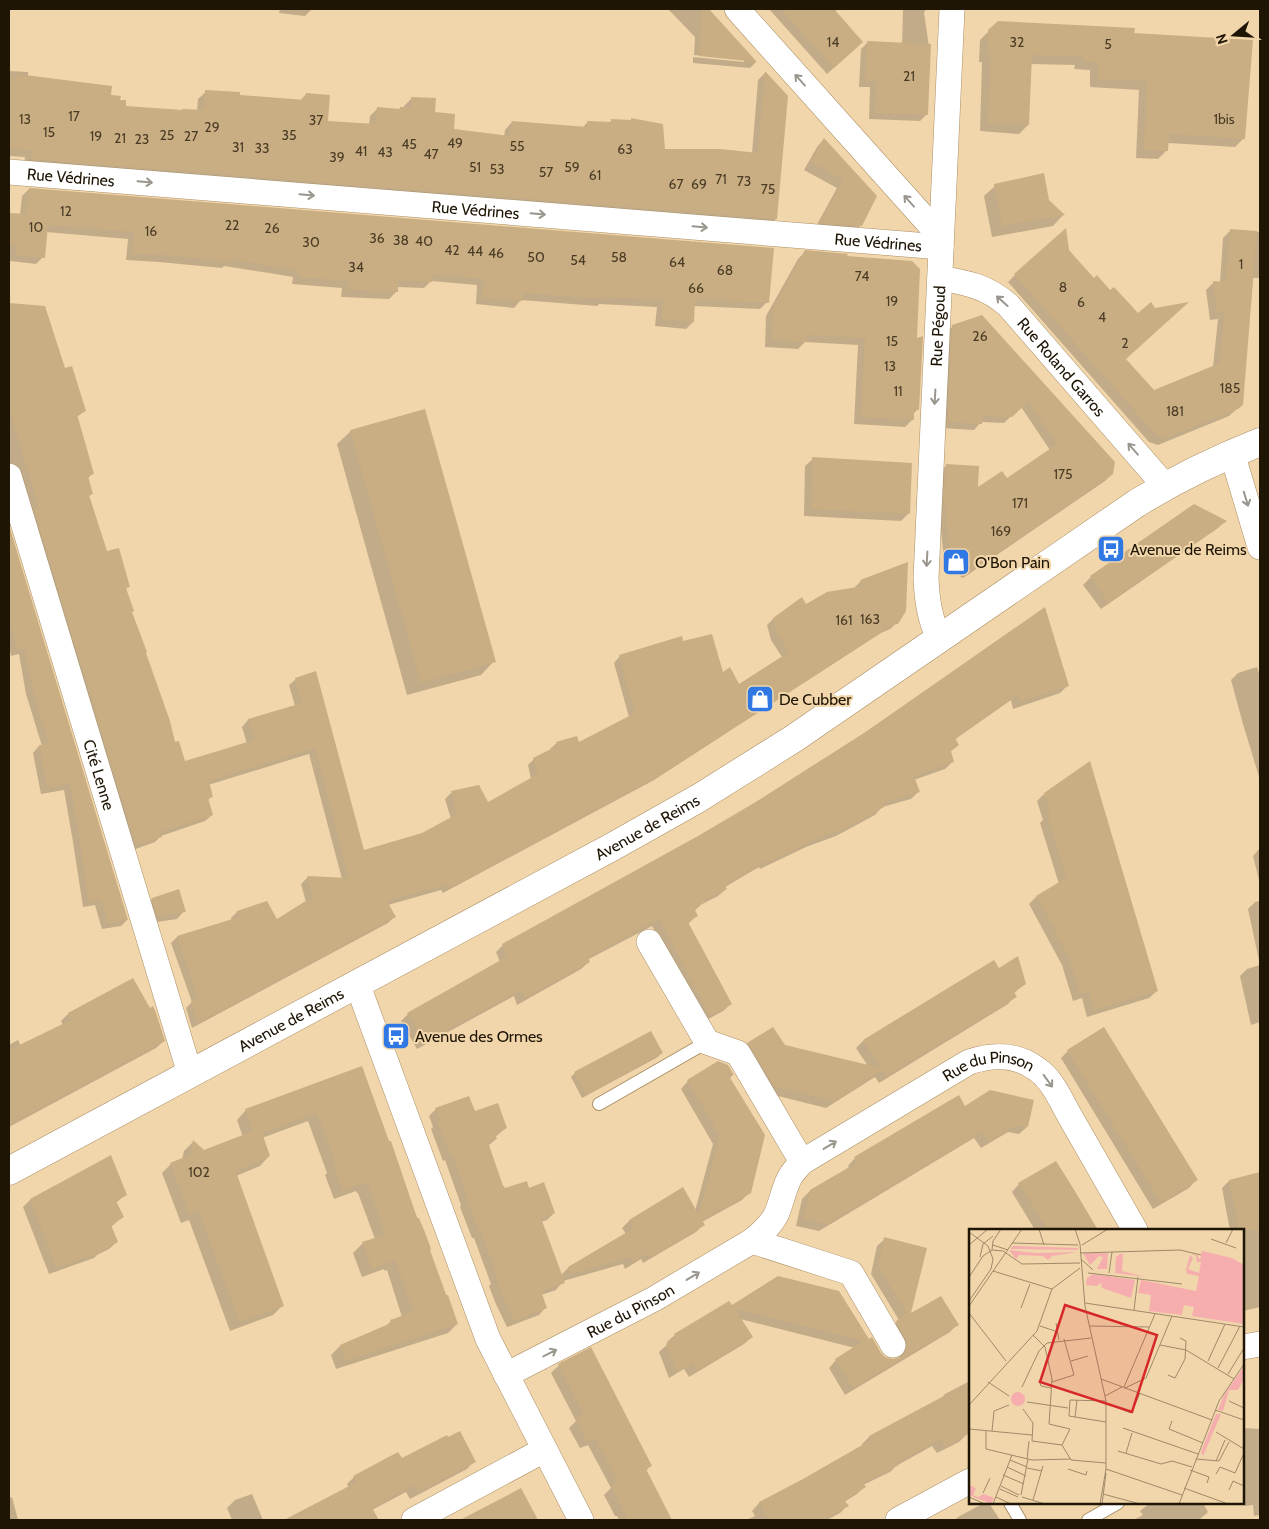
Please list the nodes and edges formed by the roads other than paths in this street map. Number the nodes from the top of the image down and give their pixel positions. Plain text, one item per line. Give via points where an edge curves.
1 (737, 9) edge
2 (952, 9) edge
3 (9, 172) edge
4 (941, 242) junction
5 (940, 278) junction
6 (1260, 442) edge
7 (1232, 453) junction
8 (9, 476) edge
9 (1165, 486) junction
10 (1260, 547) edge
11 (939, 640) junction
12 (650, 942) dead end
13 (357, 983) junction
14 (707, 1042) junction
15 (190, 1074) junction
16 (599, 1104) dead end
17 (802, 1162) junction
18 (9, 1171) edge
19 (1134, 1229) edge
20 (752, 1241) junction
21 (1260, 1344) edge
22 (893, 1345) dead end
23 (1244, 1347) edge
24 (506, 1375) junction
25 (544, 1450) junction
26 (969, 1482) edge
27 (1011, 1504) edge
28 (1116, 1504) edge
29 (442, 1514) edge
30 (414, 1520) edge
31 (581, 1520) edge
32 (898, 1520) edge
33 (1020, 1520) edge
34 (1088, 1520) edge

4 -> 1 street
2 - 4 street, Rue Pégoud
3 -> 4 street, Rue Védrines via 872,240
4 - 5 street, Rue Pégoud
9 -> 5 street, Rue Roland Garros via 1008,305 986,289
5 -> 11 street, Rue Pégoud via 926,578 931,622
6 - 7 street, Avenue de Reims
7 - 9 street, Avenue de Reims
7 -> 10 street
8 - 15 street, Cité Lenne
9 - 11 street, Avenue de Reims
11 - 13 street, Avenue de Reims via 699,798
12 - 14 street
13 - 15 street, Avenue de Reims
13 - 24 street via 488,1339
14 - 16 lane
14 - 17 street via 738,1053
15 - 18 street, Avenue de Reims
17 -> 19 street, Rue du Pinson via 969,1062 992,1056 1020,1059 1048,1080
17 - 20 street, Rue du Pinson via 788,1181 772,1222
20 - 22 street via 851,1273
24 -> 20 street, Rue du Pinson via 654,1299
21 - 23 street
24 - 25 street
25 - 29 street
25 - 31 street
26 - 32 street
27 - 33 lane
28 - 34 lane
29 - 30 street

